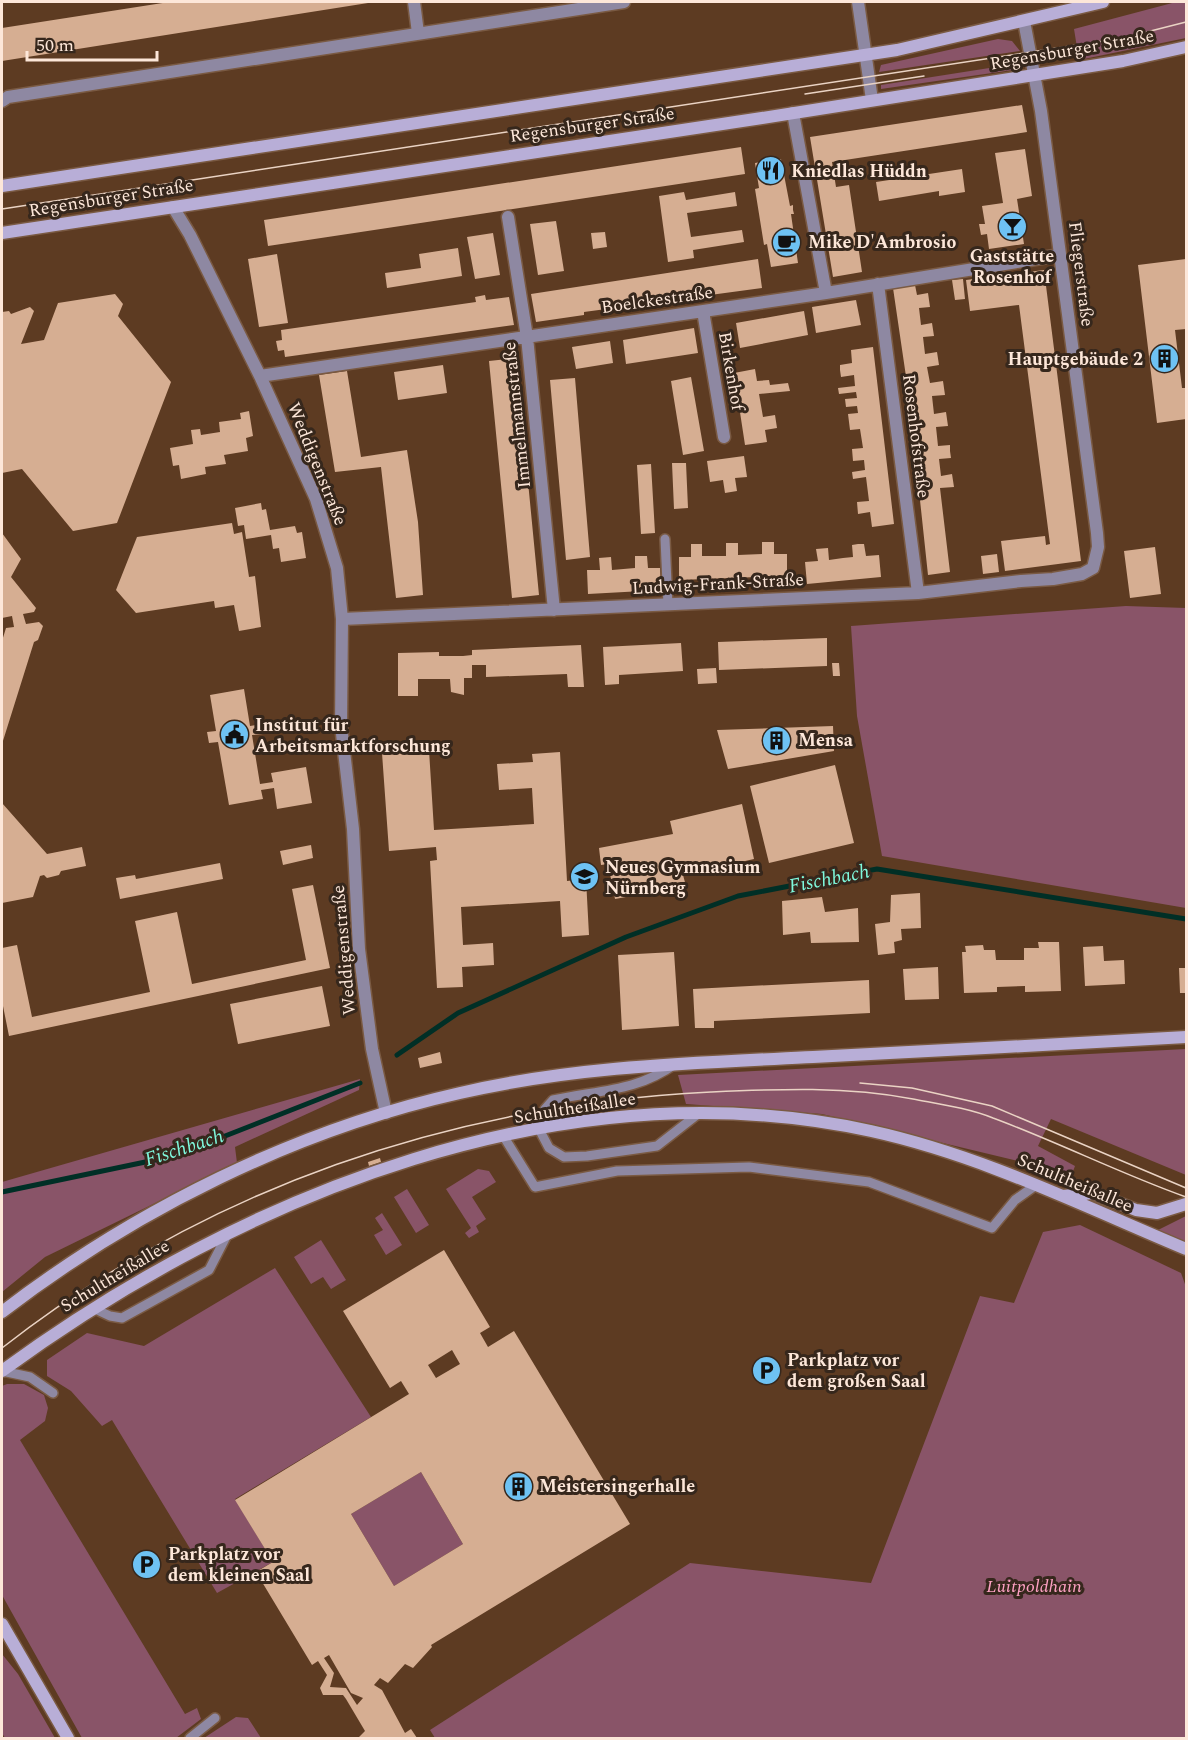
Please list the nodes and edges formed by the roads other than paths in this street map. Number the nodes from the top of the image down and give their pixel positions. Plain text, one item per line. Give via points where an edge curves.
1 (414, 2) edge
2 (624, 2) edge
3 (858, 2) edge
4 (1103, 2) edge
5 (1024, 21) junction
6 (418, 33) junction
7 (1186, 47) edge
8 (866, 55) junction
9 (1035, 75) junction
10 (872, 100) junction
11 (2, 102) edge
12 (793, 113) junction
13 (2, 186) edge
14 (173, 207) junction
15 (508, 217) dead end
16 (2, 233) edge
17 (1060, 255) junction
18 (878, 284) junction
19 (826, 293) junction
20 (703, 311) junction
21 (527, 337) junction
22 (260, 376) junction
23 (724, 437) dead end
24 (665, 539) dead end
25 (1093, 568) joint
26 (918, 593) junction
27 (668, 605) junction
28 (555, 610) junction
29 (342, 619) junction
30 (1186, 1037) edge
31 (675, 1064) junction
32 (386, 1113) junction
33 (700, 1113) junction
34 (539, 1129) junction
35 (504, 1137) junction
36 (1036, 1185) junction
37 (1062, 1196) junction
38 (1186, 1204) edge
39 (228, 1233) junction
40 (1186, 1249) edge
41 (93, 1308) junction
42 (2, 1312) edge
43 (2, 1371) edge
44 (53, 1393) dead end
45 (2, 1624) edge
46 (215, 1718) dead end
47 (68, 1738) edge
48 (190, 1738) edge

1 - 6 street
2 - 6 street
3 - 8 street
4 - 5 main road, Regensburger Straße
5 - 8 main road, Regensburger Straße
5 - 9 street, Fliegerstraße
6 - 11 street via 8,97
7 - 9 main road, Regensburger Straße
8 - 10 street
8 - 13 main road, Regensburger Straße
9 - 10 main road, Regensburger Straße
9 - 17 street, Fliegerstraße
10 - 12 main road, Regensburger Straße
12 - 14 main road, Regensburger Straße
12 - 19 street
14 - 16 main road, Regensburger Straße
14 - 22 street, Weddigenstraße
15 - 21 street, Immelmannstraße
17 - 18 street, Boelckestraße
17 - 25 street, Fliegerstraße via 1098,540
18 - 19 street, Boelckestraße
18 - 26 street, Rosenhofstraße
19 - 20 street, Boelckestraße
20 - 21 street, Boelckestraße
20 - 23 street, Birkenhof
21 - 22 street, Boelckestraße
21 - 28 street, Immelmannstraße
22 - 29 street, Weddigenstraße via 316,499 337,568
24 - 27 lane
25 - 26 street, Ludwig-Frank-Straße via 1053,579
26 - 27 street, Ludwig-Frank-Straße
27 - 28 street, Ludwig-Frank-Straße
28 - 29 street, Ludwig-Frank-Straße
29 - 32 street, Weddigenstraße via 341,724 353,829 358,950
30 - 31 main road, Schultheißallee
31 - 32 main road, Schultheißallee via 521,1081
31 - 34 lane via 659,1076 627,1089 553,1100 545,1109
32 - 42 main road, Schultheißallee via 279,1153 147,1216
33 - 34 main road, Schultheißallee via 642,1115
33 - 34 lane via 657,1146 587,1156 564,1157 549,1148
33 - 36 main road, Schultheißallee via 791,1118 872,1131 962,1156
34 - 35 main road, Schultheißallee
35 - 36 lane via 535,1187 616,1171 749,1167 869,1182 992,1228 1016,1200
35 - 39 main road, Schultheißallee via 361,1178
36 - 37 main road, Schultheißallee
37 - 38 main road via 1094,1193 1136,1210 1157,1213
37 - 40 main road, Schultheißallee
39 - 41 main road, Schultheißallee
39 - 41 lane via 209,1270 122,1318
41 - 43 main road, Schultheißallee
43 - 44 lane via 30,1377
45 - 47 main road
46 - 48 lane

